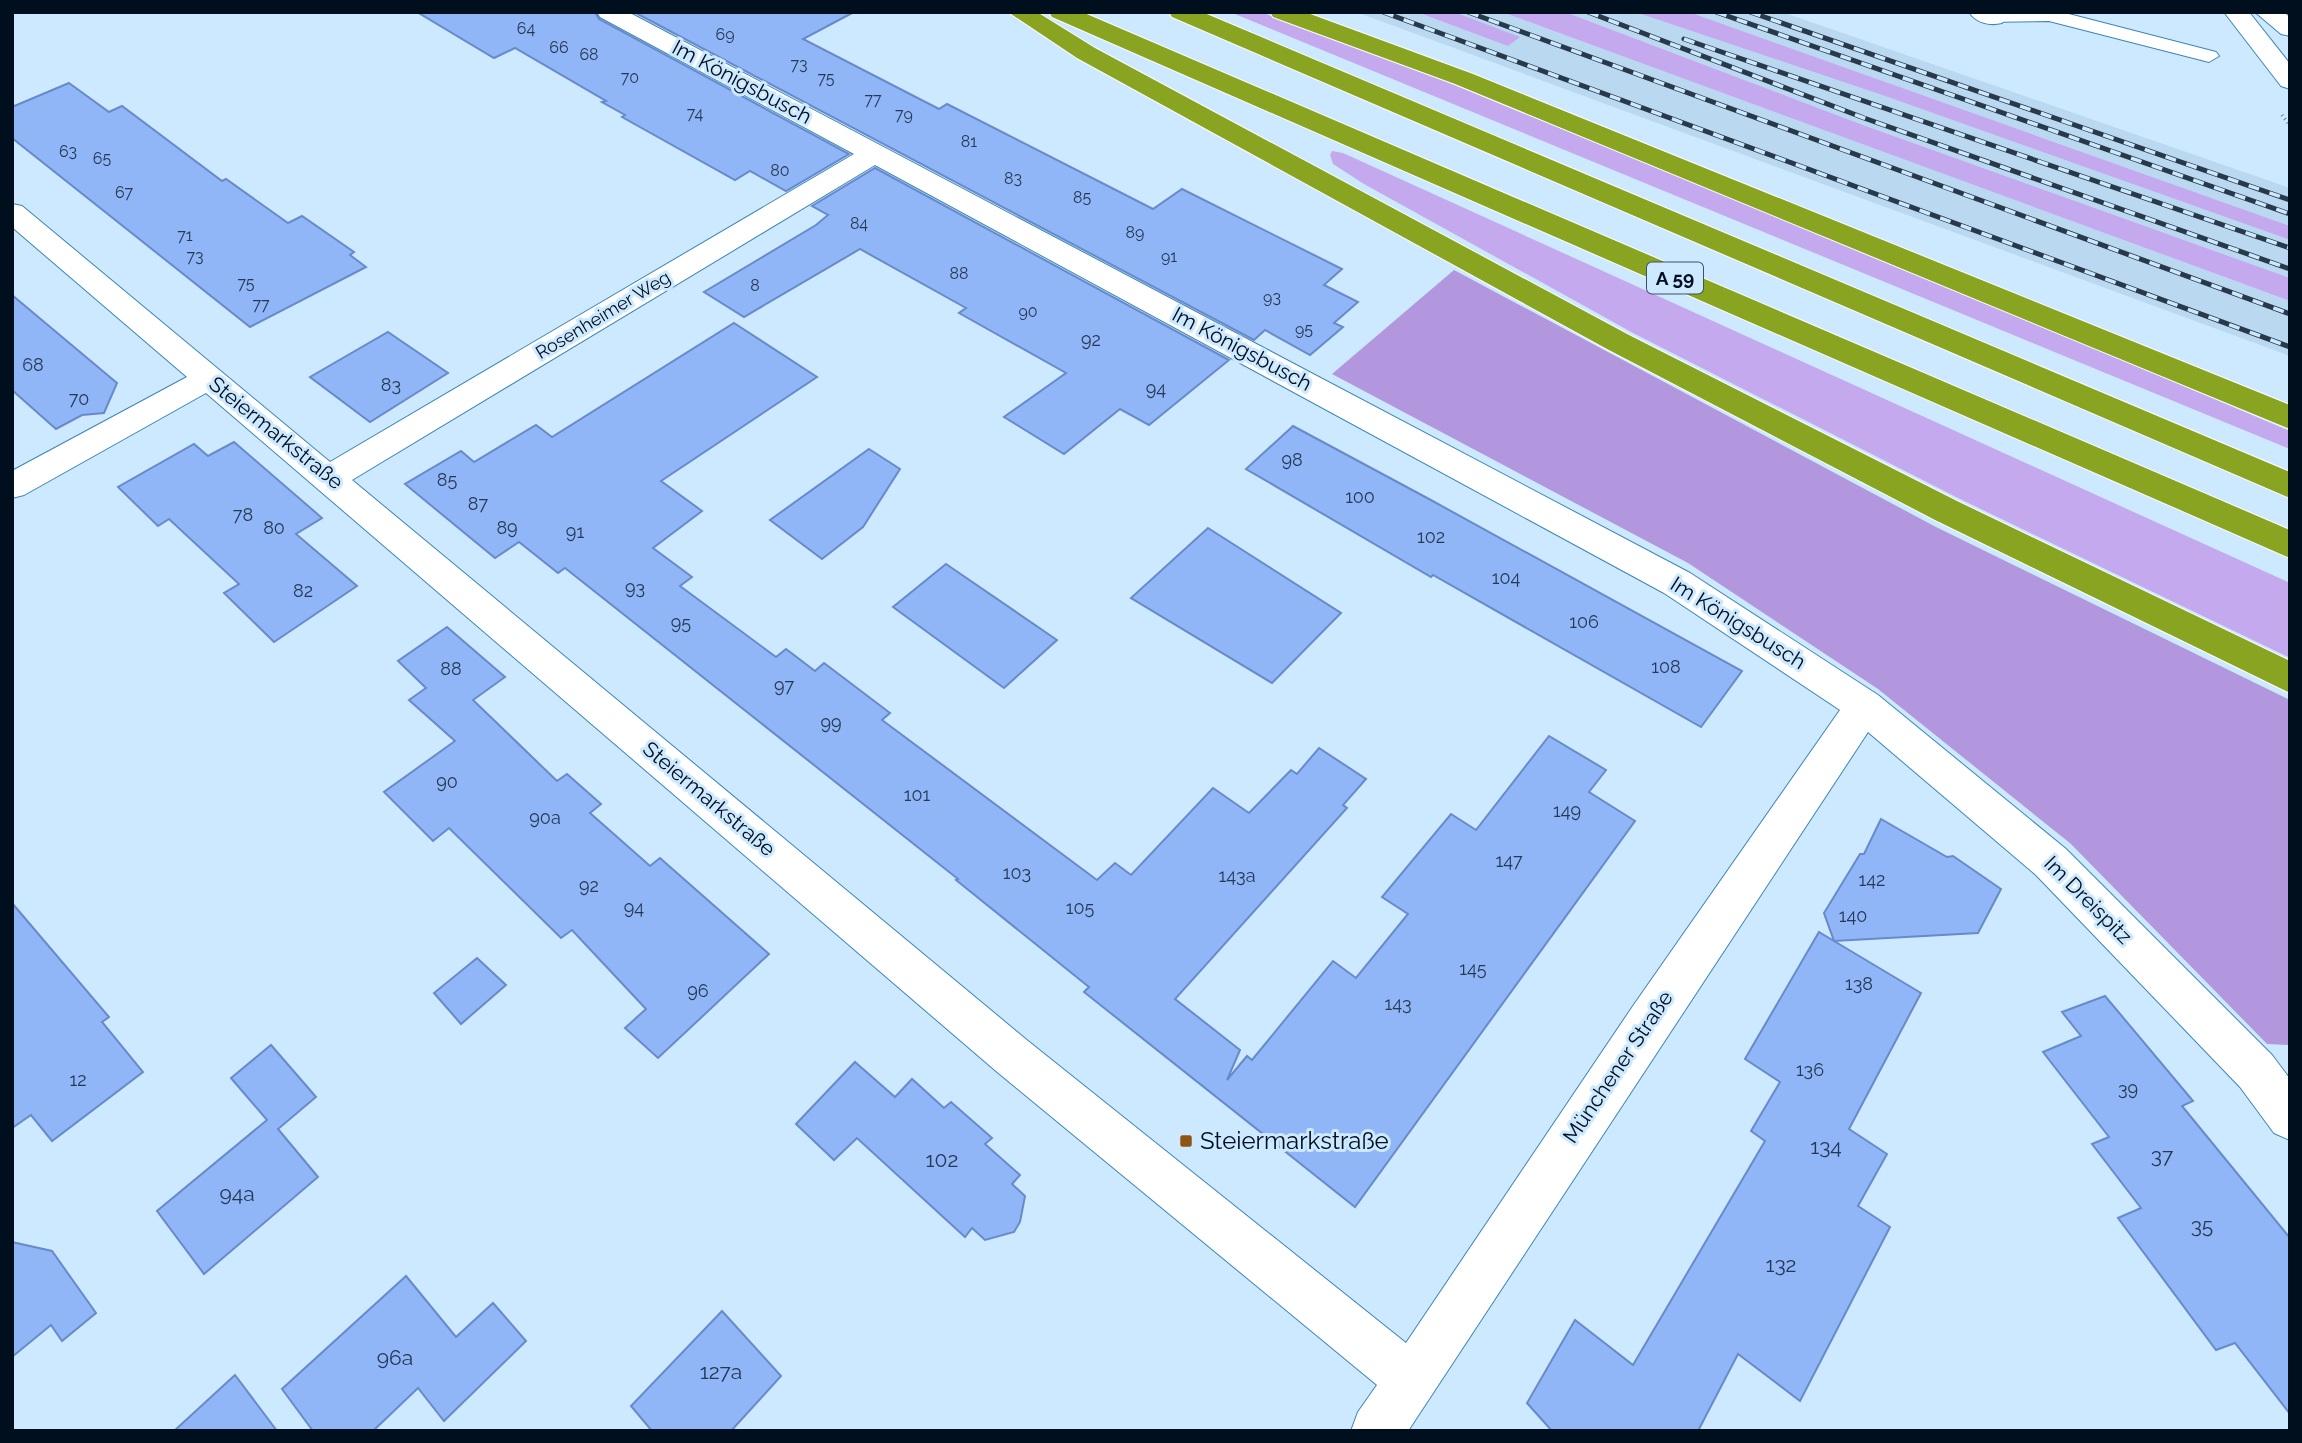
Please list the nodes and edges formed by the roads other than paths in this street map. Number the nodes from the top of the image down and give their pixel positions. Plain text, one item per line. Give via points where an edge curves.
1 (609, 12) edge
2 (1020, 12) edge
3 (1061, 12) edge
4 (1181, 12) edge
5 (1282, 12) edge
6 (2236, 12) edge
7 (2267, 12) edge
8 (1987, 15) edge
9 (2290, 29) edge
10 (2209, 56) dead end
11 (2290, 81) edge
12 (876, 153) junction
13 (12, 212) edge
14 (209, 378) junction
15 (2290, 418) edge
16 (330, 477) junction
17 (12, 486) edge
18 (2290, 486) edge
19 (2290, 545) edge
20 (2290, 678) edge
21 (1864, 706) junction
22 (2273, 1072) edge
23 (2290, 1117) edge
24 (1410, 1379) junction
25 (1377, 1431) edge

1 - 12 street, Im Königsbusch
2 - 20 highway via 1086,53 1618,342 1935,505
3 - 19 highway, A 59
4 - 18 highway, A 59
5 - 15 highway via 1464,79
6 - 11 street
7 - 9 street
8 - 10 lane via 2049,16
12 - 16 street, Rosenheimer Weg
12 - 21 street, Im Königsbusch via 1677,583
13 - 14 street, Steiermarkstraße
14 - 16 street, Steiermarkstraße
14 - 17 street
16 - 24 street, Steiermarkstraße via 1012,1056
21 - 22 street, Im Dreispitz via 2051,862
21 - 24 street, Münchener Straße
22 - 23 street, Im Dreispitz
24 - 25 street, Münchener Straße

